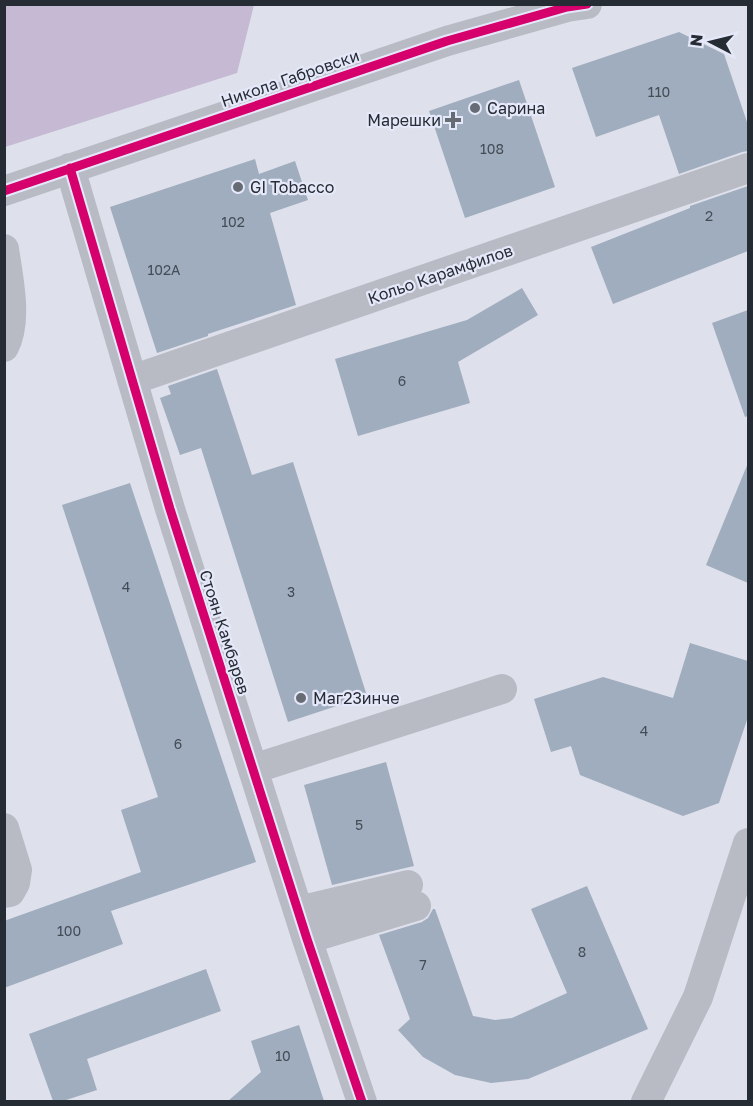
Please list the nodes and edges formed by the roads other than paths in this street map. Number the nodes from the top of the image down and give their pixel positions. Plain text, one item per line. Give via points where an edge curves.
1 (587, 4) edge
2 (70, 168) junction
3 (748, 168) edge
4 (4, 191) edge
5 (4, 249) edge
6 (4, 347) edge
7 (132, 380) junction
8 (502, 689) dead end
9 (253, 769) junction
10 (4, 828) edge
11 (748, 843) edge
12 (4, 893) edge
13 (412, 896) dead end
14 (302, 925) junction
15 (362, 1101) edge
16 (646, 1101) edge

1 - 2 street, Никола Габровски via 447,41
2 - 4 street, Никола Габровски
2 - 7 street, Стоян Камбарев
3 - 7 street, Кольо Карамфилов
5 - 6 street via 11,312
7 - 9 street, Стоян Камбарев
8 - 9 street
9 - 14 street, Стоян Камбарев
10 - 12 street via 16,870 15,883 10,892
11 - 16 street via 698,997
13 - 14 street
14 - 15 street, Стоян Камбарев

